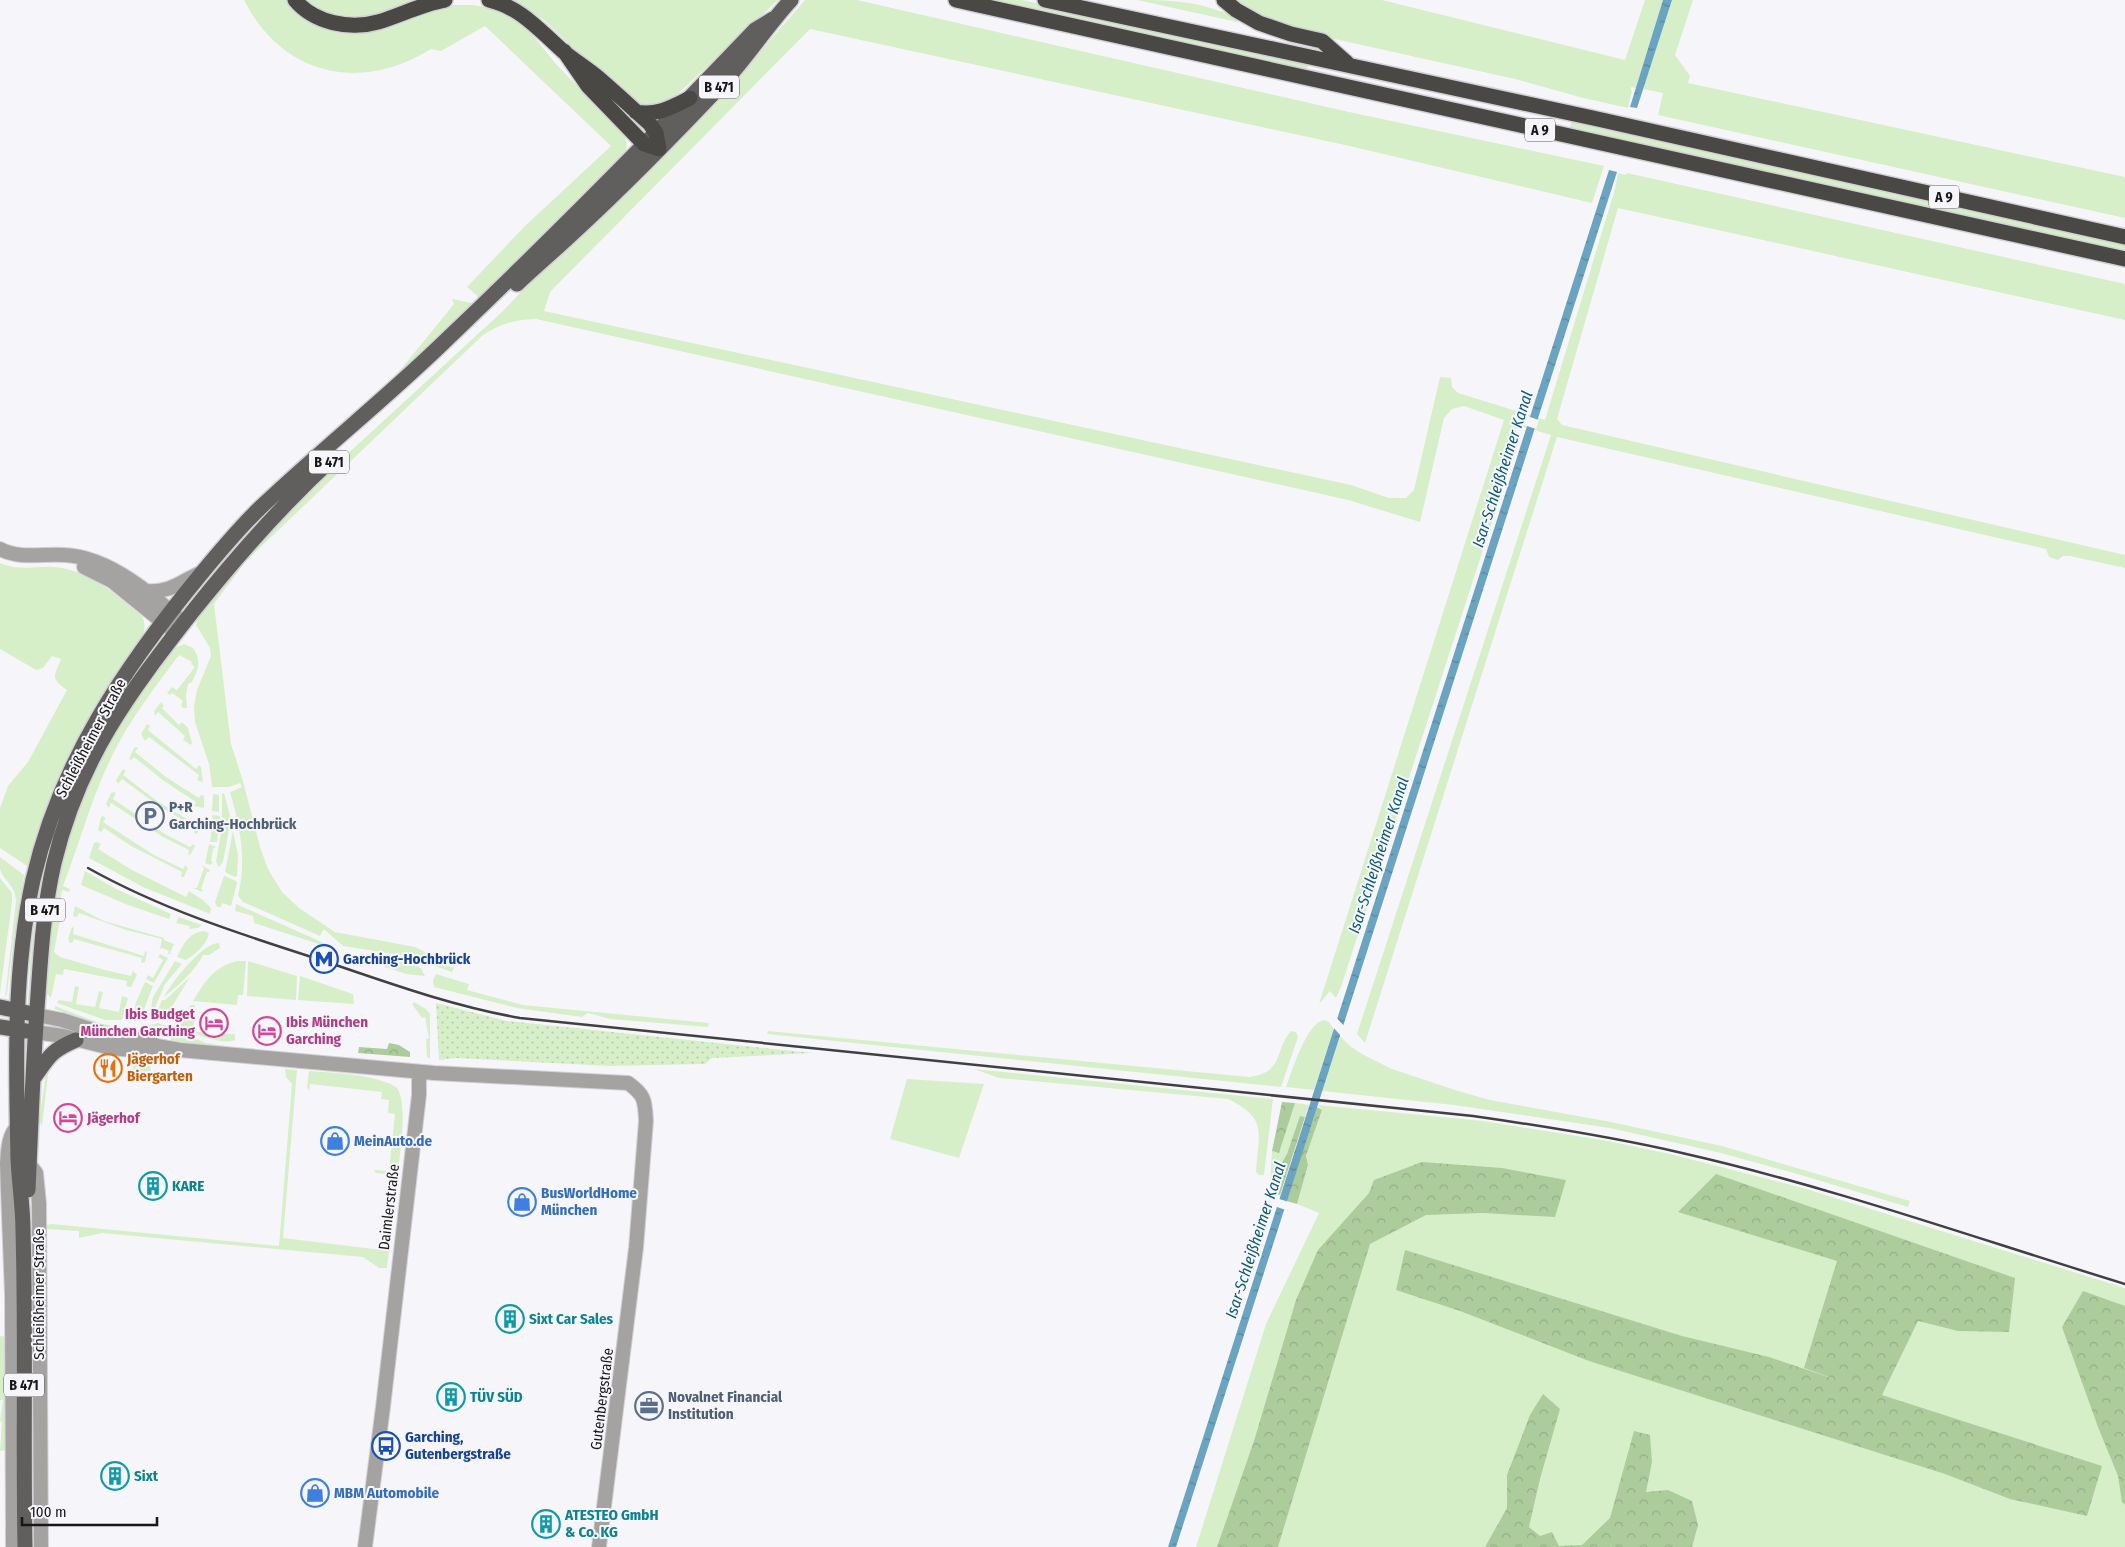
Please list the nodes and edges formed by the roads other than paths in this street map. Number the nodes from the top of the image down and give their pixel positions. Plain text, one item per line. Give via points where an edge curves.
1 (295, 0) edge
2 (445, 0) edge
3 (489, 0) edge
4 (791, 0) edge
5 (956, 0) edge
6 (1046, 0) edge
7 (1224, 0) edge
8 (773, 19) junction
9 (564, 51) junction
10 (1350, 65) junction
11 (690, 98) junction
12 (636, 112) junction
13 (656, 133) junction
14 (652, 147) junction
15 (2125, 237) edge
16 (2125, 259) edge
17 (482, 312) junction
18 (0, 549) edge
19 (0, 557) edge
20 (204, 572) junction
21 (148, 591) junction
22 (166, 616) junction
23 (180, 628) junction
24 (0, 1007) edge
25 (18, 1011) junction
26 (37, 1014) junction
27 (0, 1027) edge
28 (18, 1029) junction
29 (35, 1032) junction
30 (76, 1040) junction
31 (157, 1046) junction
32 (419, 1072) junction
33 (33, 1079) junction
34 (18, 1126) junction
35 (30, 1164) junction
36 (23, 1224) junction
37 (13, 1547) edge
38 (26, 1547) edge
39 (41, 1547) edge
40 (365, 1547) edge
41 (600, 1547) edge

1 - 2 highway via 328,22 350,25 376,22
3 - 9 highway via 526,18
4 - 8 main road, B 471
5 - 16 highway, A 9
6 - 10 highway, A 9
7 - 10 highway via 1259,23 1322,41
8 - 11 main road, B 471 via 755,30
8 - 14 main road, B 471 via 760,40 726,80
9 - 12 highway
9 - 14 highway via 588,86
10 - 15 highway, A 9
11 - 12 highway via 660,112
11 - 13 main road, B 471
12 - 13 highway
13 - 14 main road, B 471
14 - 17 main road, B 471
17 - 20 main road, B 471 via 261,508 228,541
17 - 23 main road, B 471 via 416,383 282,508
18 - 21 street via 13,555 84,558
19 - 22 street via 24,562 75,564 94,571
20 - 21 street via 171,589
20 - 22 main road, B 471
21 - 22 street
22 - 23 street
22 - 25 main road, Schleißheimer Straße / B 471 via 123,675 76,759 57,804 40,853 28,908
23 - 26 main road, Schleißheimer Straße / B 471 via 111,721 90,760 70,809 46,904
24 - 25 main road
25 - 26 main road
25 - 28 main road, Schleißheimer Straße / B 471
26 - 29 main road, Schleißheimer Straße / B 471
26 - 31 street via 115,1037 145,1040
27 - 28 main road
28 - 29 main road
28 - 34 main road, Schleißheimer Straße / B 471
29 - 30 street
29 - 33 main road, Schleißheimer Straße / B 471
30 - 31 street via 137,1050
30 - 33 main road via 50,1053
31 - 32 street
32 - 40 street, Daimlerstraße via 418,1104
32 - 41 street, Gutenbergstraße via 628,1083 641,1092 646,1121 636,1248
33 - 35 main road, Schleißheimer Straße / B 471
34 - 36 main road, Schleißheimer Straße / B 471
34 - 37 street, Schleißheimer Straße via 13,1130 8,1145 7,1164 12,1295
35 - 36 main road, Schleißheimer Straße / B 471
35 - 39 street, Schleißheimer Straße via 36,1173 39,1202
36 - 38 main road, Schleißheimer Straße / B 471

